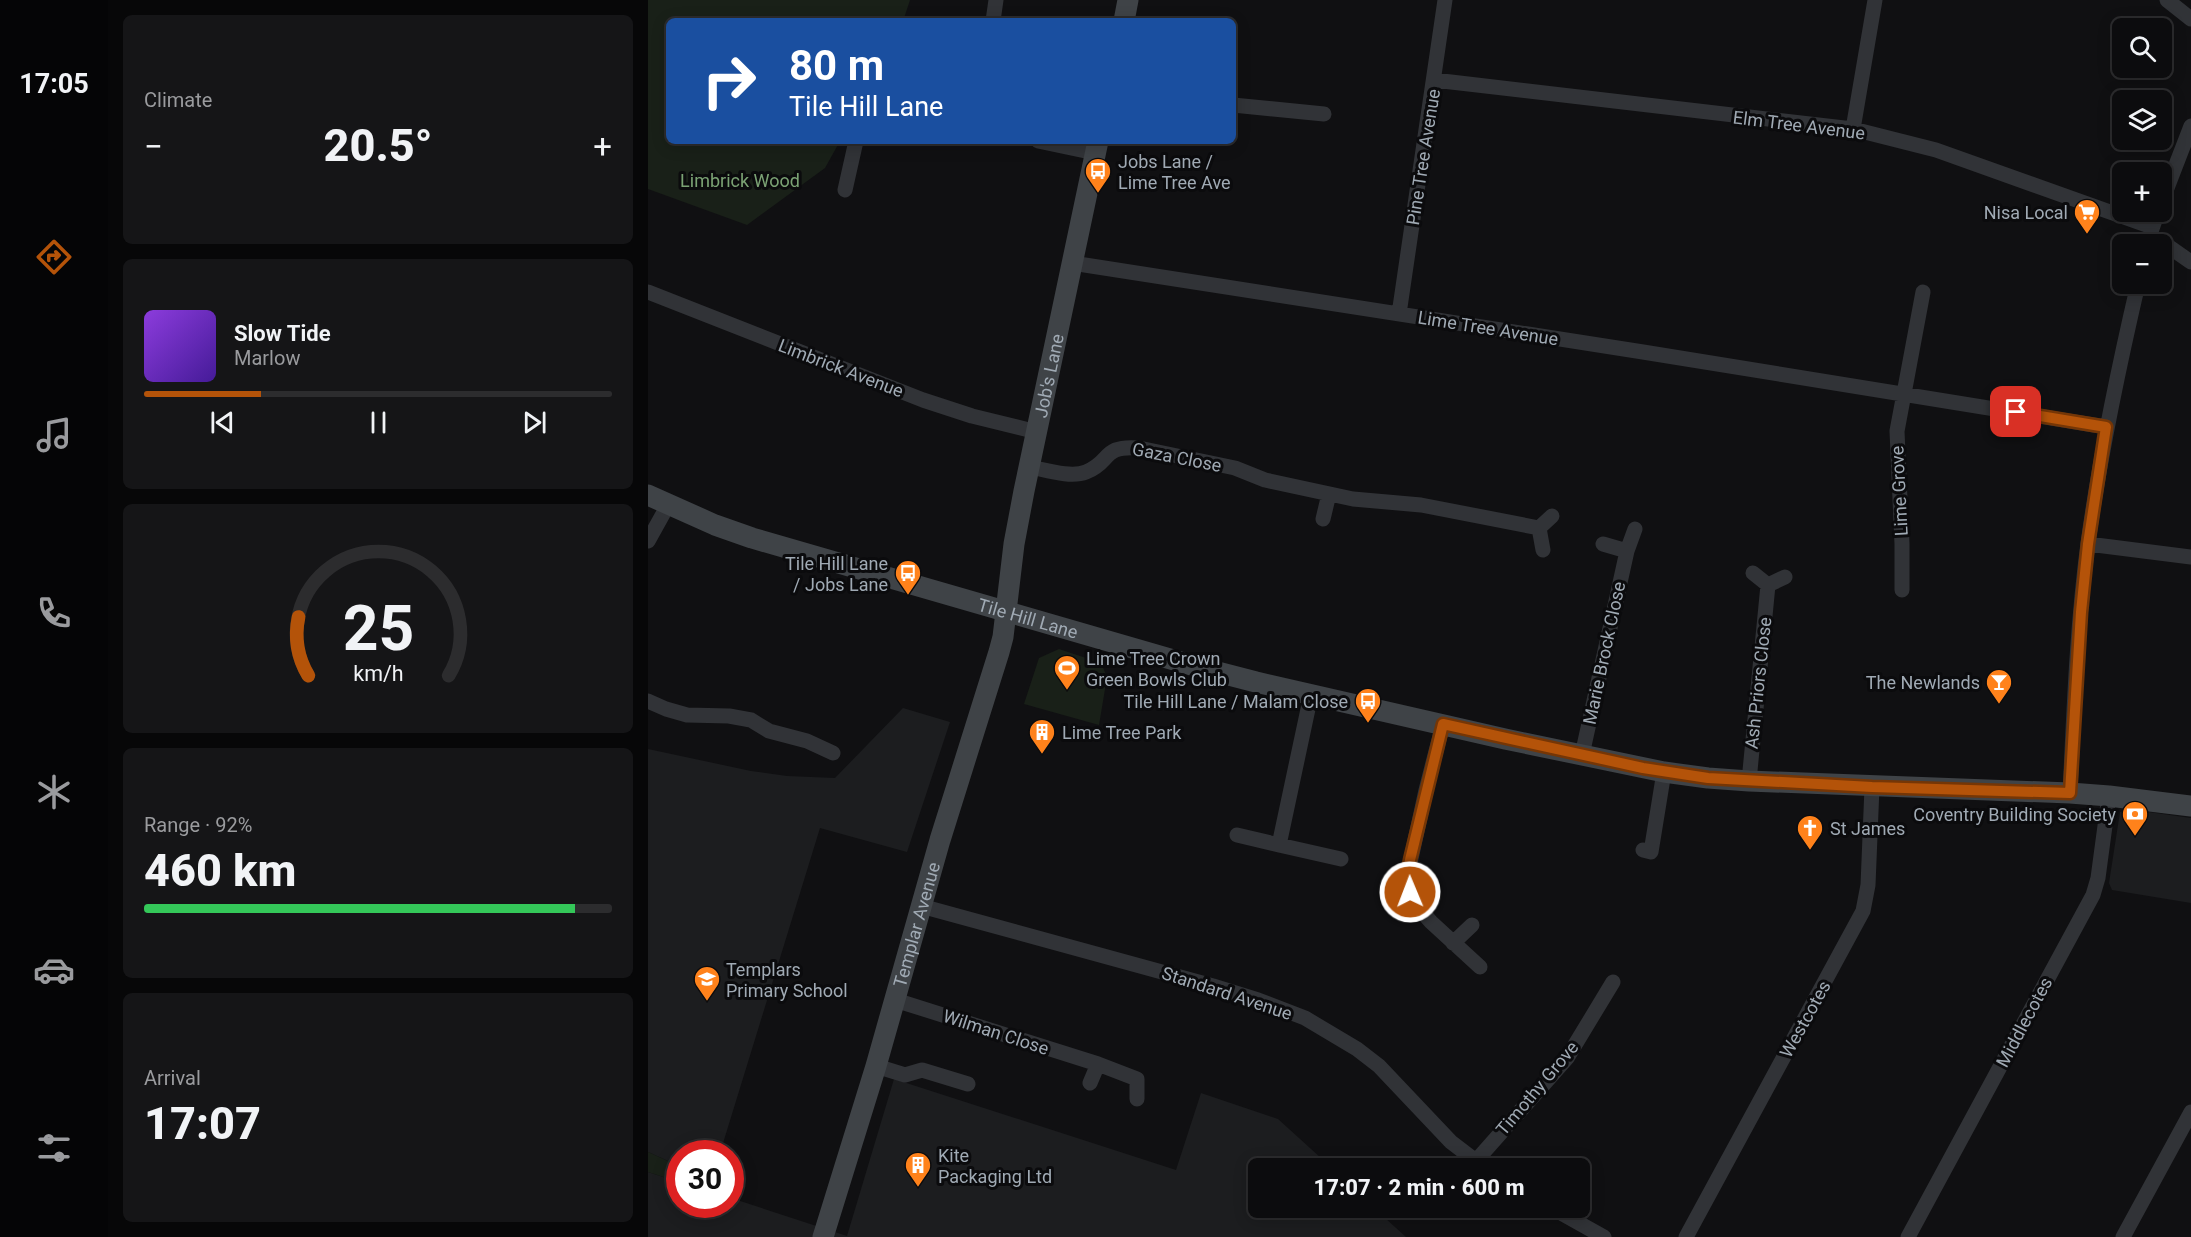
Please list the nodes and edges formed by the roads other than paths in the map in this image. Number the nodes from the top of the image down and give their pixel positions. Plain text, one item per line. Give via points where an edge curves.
1 (996, 0) edge
2 (1128, 0) edge
3 (1445, 0) edge
4 (1875, 0) edge
5 (2168, 0) edge
6 (993, 18) edge
7 (1125, 18) edge
8 (2191, 19) edge
9 (1434, 80) junction
10 (1236, 105) edge
11 (1324, 114) dead end
12 (2191, 126) edge
13 (1853, 129) junction
14 (855, 144) edge
15 (1068, 144) edge
16 (1097, 147) edge
17 (2172, 175) edge
18 (845, 190) dead end
19 (2144, 234) edge
20 (2172, 249) edge
21 (1072, 262) junction
22 (2191, 262) edge
23 (648, 292) edge
24 (1923, 292) dead end
25 (2136, 294) edge
26 (1399, 314) junction
27 (1904, 394) junction
28 (2106, 427) junction
29 (1037, 432) junction
30 (1030, 467) junction
31 (1329, 494) junction
32 (648, 495) edge
33 (668, 505) junction
34 (1552, 516) dead end
35 (1323, 519) dead end
36 (1539, 528) junction
37 (1635, 529) dead end
38 (648, 541) edge
39 (1603, 544) dead end
40 (2088, 544) junction
41 (1543, 550) dead end
42 (1627, 551) junction
43 (2191, 557) edge
44 (1753, 573) dead end
45 (1785, 577) dead end
46 (1768, 585) junction
47 (1902, 590) dead end
48 (1006, 612) junction
49 (1311, 695) junction
50 (648, 701) edge
51 (1443, 724) junction
52 (833, 753) dead end
53 (1582, 755) junction
54 (1664, 772) junction
55 (1749, 781) junction
56 (1872, 787) junction
57 (2070, 793) junction
58 (2109, 795) junction
59 (2191, 806) edge
60 (1237, 836) dead end
61 (1279, 845) junction
62 (1643, 850) dead end
63 (1341, 859) dead end
64 (921, 906) junction
65 (1472, 925) dead end
66 (1453, 943) junction
67 (1480, 967) dead end
68 (1613, 982) dead end
69 (895, 1000) junction
70 (1098, 1064) junction
71 (876, 1066) junction
72 (1090, 1083) dead end
73 (968, 1084) dead end
74 (1137, 1099) dead end
75 (2191, 1112) edge
76 (1471, 1158) edge
77 (1485, 1158) edge
78 (1570, 1218) edge
79 (823, 1237) edge
80 (1604, 1237) edge
81 (1686, 1237) edge
82 (1908, 1237) edge
83 (2123, 1237) edge

1 - 6 street
2 - 7 main road
3 - 9 street, Pine Tree Avenue
4 - 13 street
5 - 8 street
9 - 13 street, Elm Tree Avenue
9 - 26 street, Pine Tree Avenue
10 - 11 street
12 - 17 street
13 - 19 street, Elm Tree Avenue via 1936,150
14 - 18 street
15 - 16 street
16 - 21 main road, Job's Lane
20 - 22 street, Elm Tree Avenue
21 - 26 street, Lime Tree Avenue
21 - 29 main road, Job's Lane
23 - 29 street, Limbrick Avenue via 923,400
24 - 27 street
25 - 28 street
26 - 27 street, Lime Tree Avenue
27 - 28 street, Lime Tree Avenue
27 - 47 street, Lime Grove via 1897,431
28 - 40 street
29 - 30 main road, Job's Lane
30 - 31 street, Gaza Close via 1088,472 1111,451 1131,447 1235,468 1265,480
30 - 48 main road, Job's Lane via 1014,544
31 - 35 street
31 - 36 street, Gaza Close via 1421,505
32 - 33 main road, Tile Hill Lane
33 - 38 street
33 - 48 main road, Tile Hill Lane via 752,538
34 - 36 street
36 - 41 street
37 - 42 street, Marie Brock Close
39 - 42 street
40 - 43 street
40 - 57 street
42 - 53 street, Marie Brock Close
44 - 46 street
45 - 46 street
46 - 55 street, Ash Priors Close
48 - 49 main road, Tile Hill Lane
48 - 64 main road, Templar Avenue via 999,652
49 - 51 main road, Tile Hill Lane
49 - 61 street
50 - 52 street via 687,714 751,720 770,731
51 - 53 main road, Tile Hill Lane
51 - 66 street via 1407,877 1417,906
53 - 54 main road, Tile Hill Lane
54 - 55 main road, Tile Hill Lane
54 - 62 street via 1651,852
55 - 56 main road, Tile Hill Lane
56 - 57 main road, Tile Hill Lane
56 - 81 street, Westcotes via 1869,885 1863,911
57 - 58 main road, Tile Hill Lane
58 - 59 main road, Tile Hill Lane
58 - 82 street, Middlecotes via 2093,895
60 - 61 street
61 - 63 street
64 - 69 main road, Templar Avenue
64 - 76 street, Standard Avenue via 1213,986 1305,1018 1379,1066
65 - 66 street
66 - 67 street
68 - 77 street, Timothy Grove via 1567,1058 1523,1105
69 - 70 street, Wilman Close
69 - 71 main road, Templar Avenue
70 - 72 street
70 - 74 street, Wilman Close via 1137,1079
71 - 73 street via 905,1075 922,1070
71 - 79 main road, Templar Avenue
75 - 83 street
78 - 80 street

